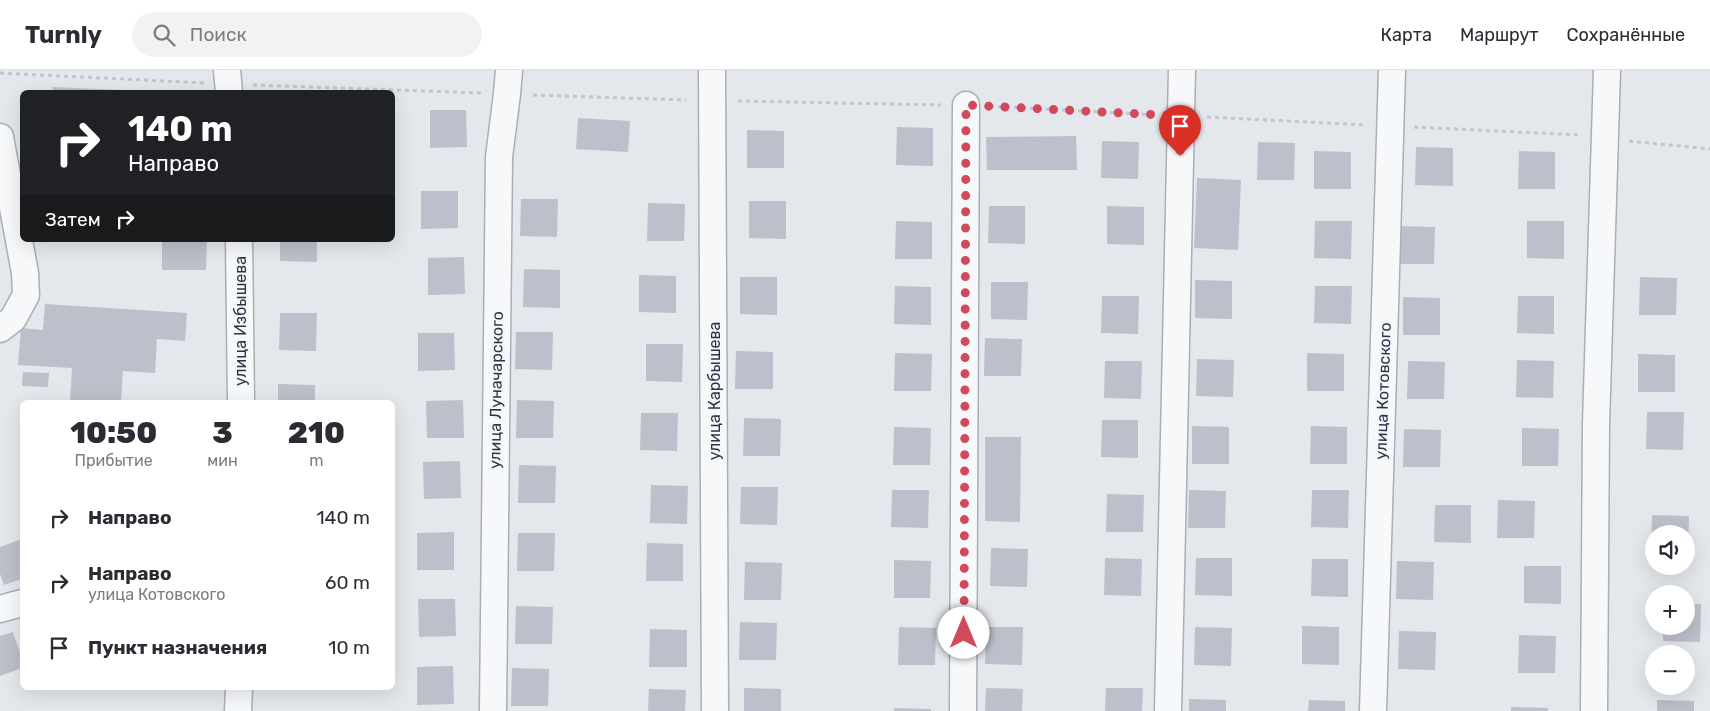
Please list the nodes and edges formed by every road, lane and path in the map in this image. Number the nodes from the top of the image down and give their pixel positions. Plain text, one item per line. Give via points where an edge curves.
1 (712, 70) edge
2 (1182, 70) edge
3 (1392, 70) edge
4 (1607, 70) edge
5 (0, 73) edge
6 (228, 82) edge
7 (508, 82) edge
8 (712, 101) junction
9 (966, 105) junction
10 (1181, 116) junction
11 (1390, 126) junction
12 (1605, 138) junction
13 (0, 140) edge
14 (1710, 149) edge
15 (239, 242) edge
16 (0, 330) edge
17 (241, 400) edge
18 (20, 603) edge
19 (0, 609) edge
20 (239, 690) edge
21 (238, 711) edge
22 (493, 711) edge
23 (715, 711) edge
24 (963, 711) edge
25 (1168, 711) edge
26 (1373, 711) edge
27 (1594, 711) edge

1 - 8 street, улица Карбышева
2 - 10 street
3 - 11 street, улица Котовского
4 - 12 street
5 - 6 path
6 - 7 path
7 - 8 path
7 - 22 street, улица Луначарского via 499,157
8 - 9 path
8 - 23 street, улица Карбышева
9 - 10 path
9 - 24 street
10 - 11 path
10 - 25 street
11 - 12 path
11 - 26 street, улица Котовского
12 - 14 path
12 - 27 street via 1596,424
13 - 16 street via 25,273 26,295 13,318
15 - 17 street, улица Избышева
18 - 19 street
20 - 21 street

